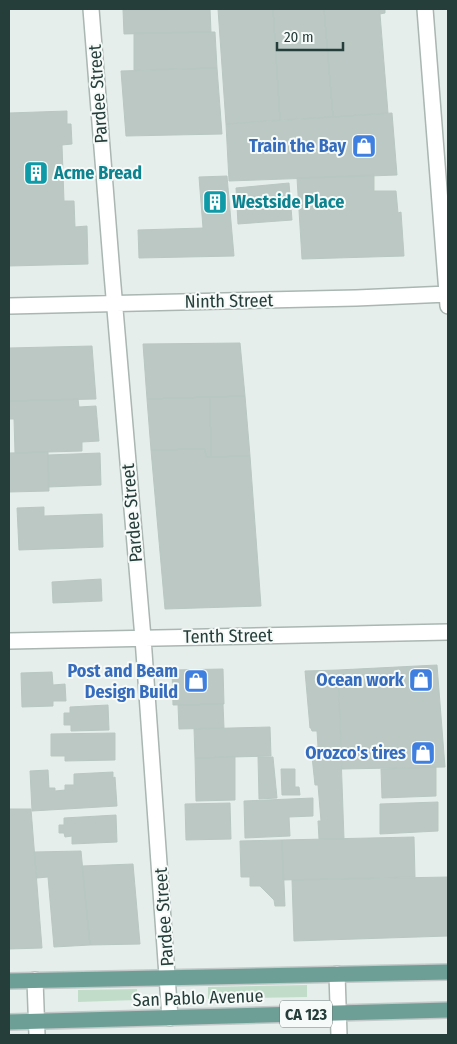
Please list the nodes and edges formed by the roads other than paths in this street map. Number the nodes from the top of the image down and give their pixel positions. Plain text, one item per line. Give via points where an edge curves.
1 (92, 9) edge
2 (424, 9) edge
3 (448, 298) edge
4 (114, 304) junction
5 (9, 306) edge
6 (448, 632) edge
7 (143, 638) junction
8 (9, 641) edge
9 (448, 972) edge
10 (338, 974) junction
11 (168, 977) junction
12 (35, 980) junction
13 (9, 981) edge
14 (448, 1010) edge
15 (338, 1013) junction
16 (170, 1018) junction
17 (9, 1022) edge
18 (37, 1028) edge
19 (339, 1035) edge

1 - 4 street, Pardee Street
2 - 3 street
3 - 4 street, Ninth Street
4 - 5 street, Ninth Street
4 - 7 street, Pardee Street
6 - 7 street, Tenth Street
7 - 8 street, Tenth Street
7 - 11 street, Pardee Street
9 - 10 main road, San Pablo Avenue / CA 123
10 - 11 main road, San Pablo Avenue / CA 123
10 - 15 street
11 - 12 main road, San Pablo Avenue / CA 123
11 - 16 street, Pardee Street
12 - 13 main road, San Pablo Avenue / CA 123
12 - 18 street
14 - 15 main road, San Pablo Avenue / CA 123
15 - 16 main road, San Pablo Avenue / CA 123
15 - 19 street
16 - 18 main road, San Pablo Avenue / CA 123
17 - 18 main road, San Pablo Avenue / CA 123

